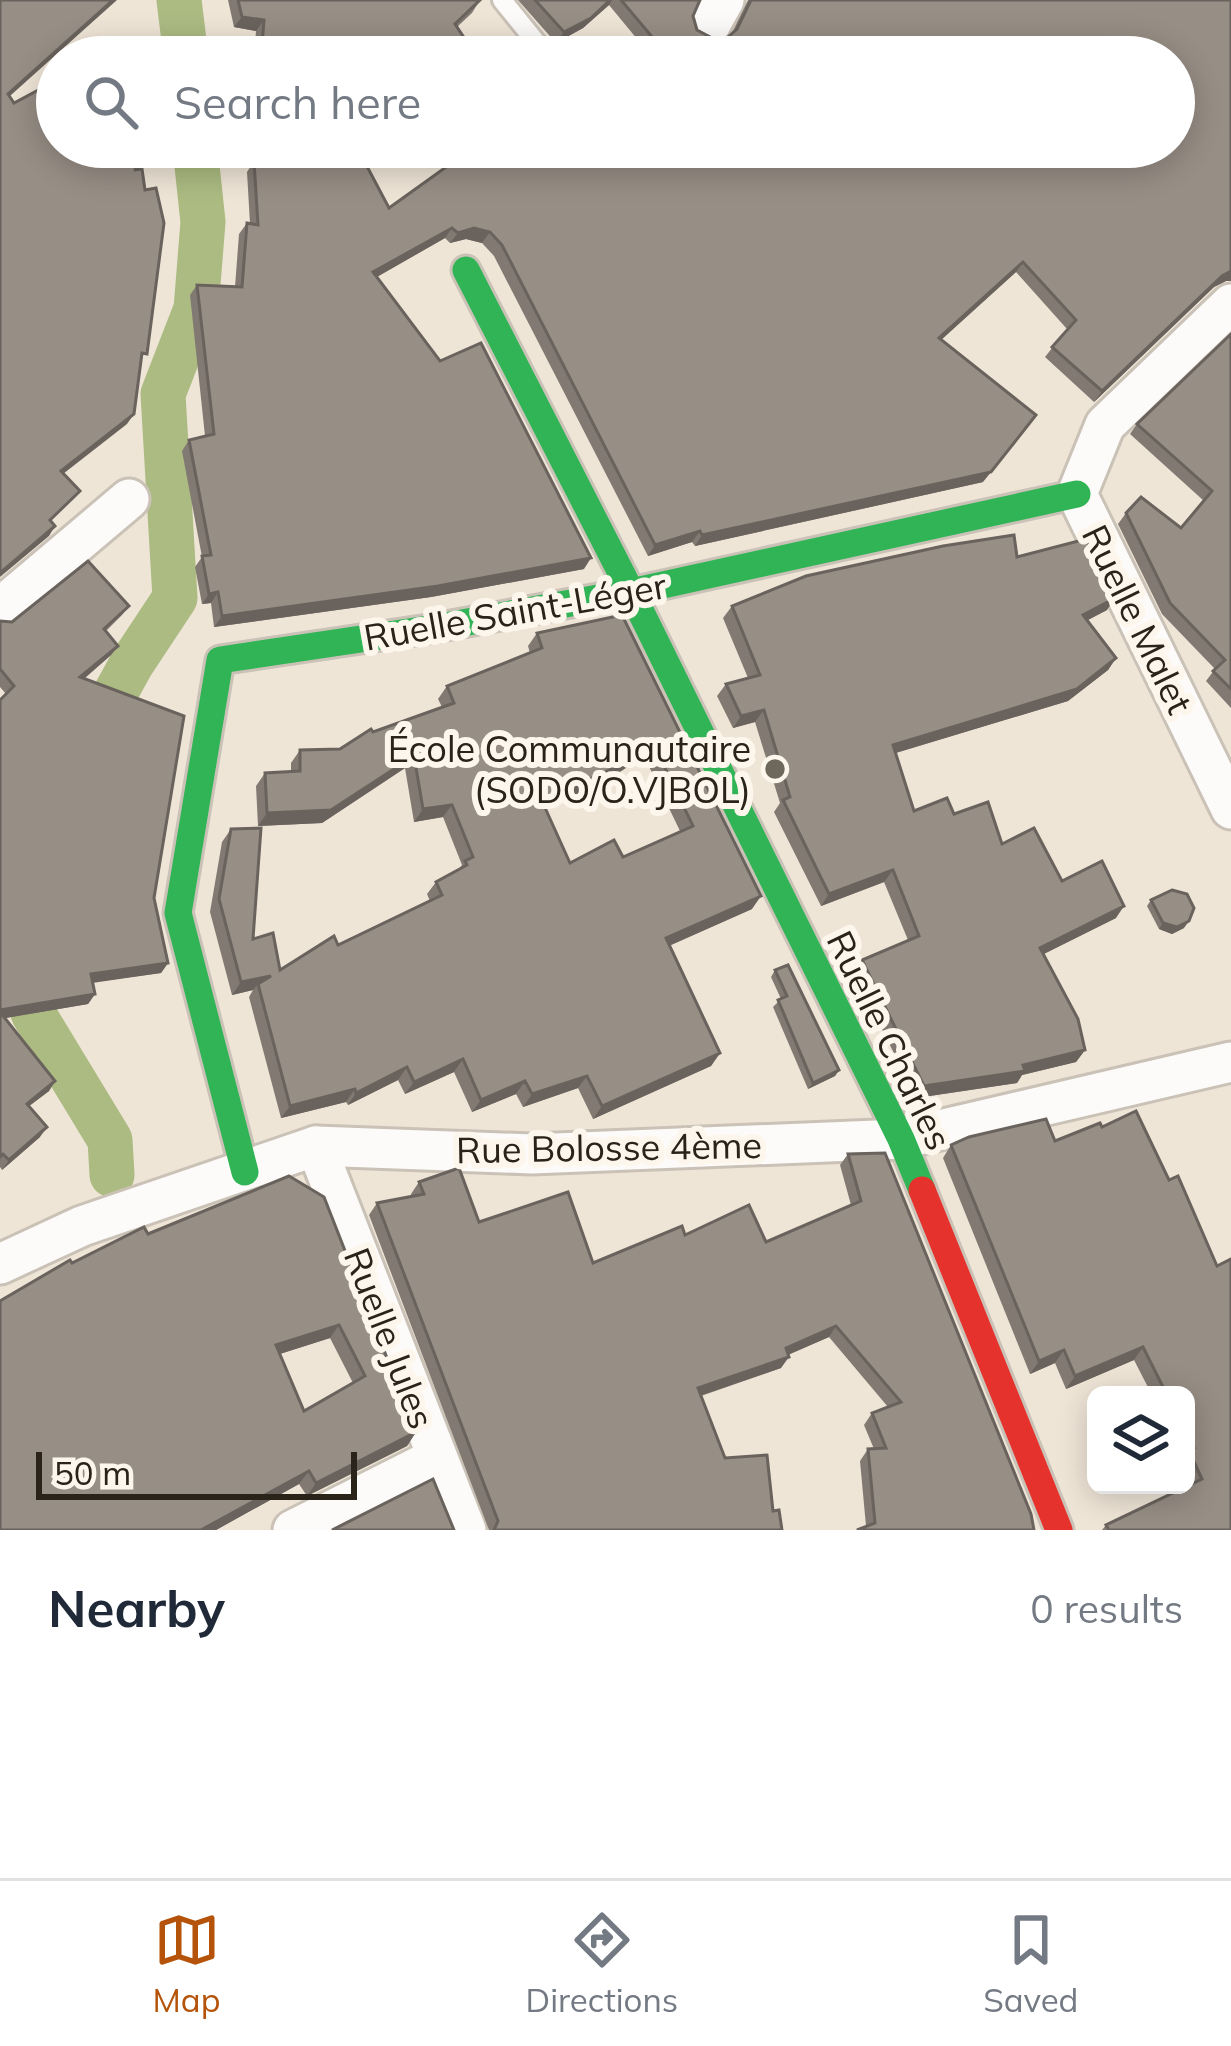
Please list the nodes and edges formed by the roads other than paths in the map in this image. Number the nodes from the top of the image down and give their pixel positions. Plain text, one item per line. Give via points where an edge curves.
1 (502, 0) edge
2 (531, 36) edge
3 (466, 270) dead end
4 (1231, 304) edge
5 (1077, 494) junction
6 (129, 499) dead end
7 (632, 592) junction
8 (0, 608) edge
9 (1231, 809) edge
10 (1231, 1062) edge
11 (901, 1139) junction
12 (316, 1146) junction
13 (245, 1172) junction
14 (0, 1264) edge
15 (436, 1458) junction
16 (293, 1530) edge
17 (466, 1530) edge
18 (1059, 1530) edge

1 - 2 lane
3 - 7 street, Ruelle Charles
4 - 5 street via 1105,425
5 - 7 street, Ruelle Saint-Léger
5 - 9 street, Ruelle Malet
6 - 8 street
7 - 11 street, Ruelle Charles
7 - 13 street, Ruelle Saint-Léger via 220,660 178,913
10 - 11 street, Rue Bolosse 4ème
11 - 12 street, Rue Bolosse 4ème via 532,1154
11 - 18 street, Ruelle Charles
12 - 13 street, Rue Bolosse 4ème
12 - 15 street, Ruelle Jules
13 - 14 street, Rue Bolosse 4ème via 82,1226
15 - 16 street
15 - 17 street, Ruelle Jules

